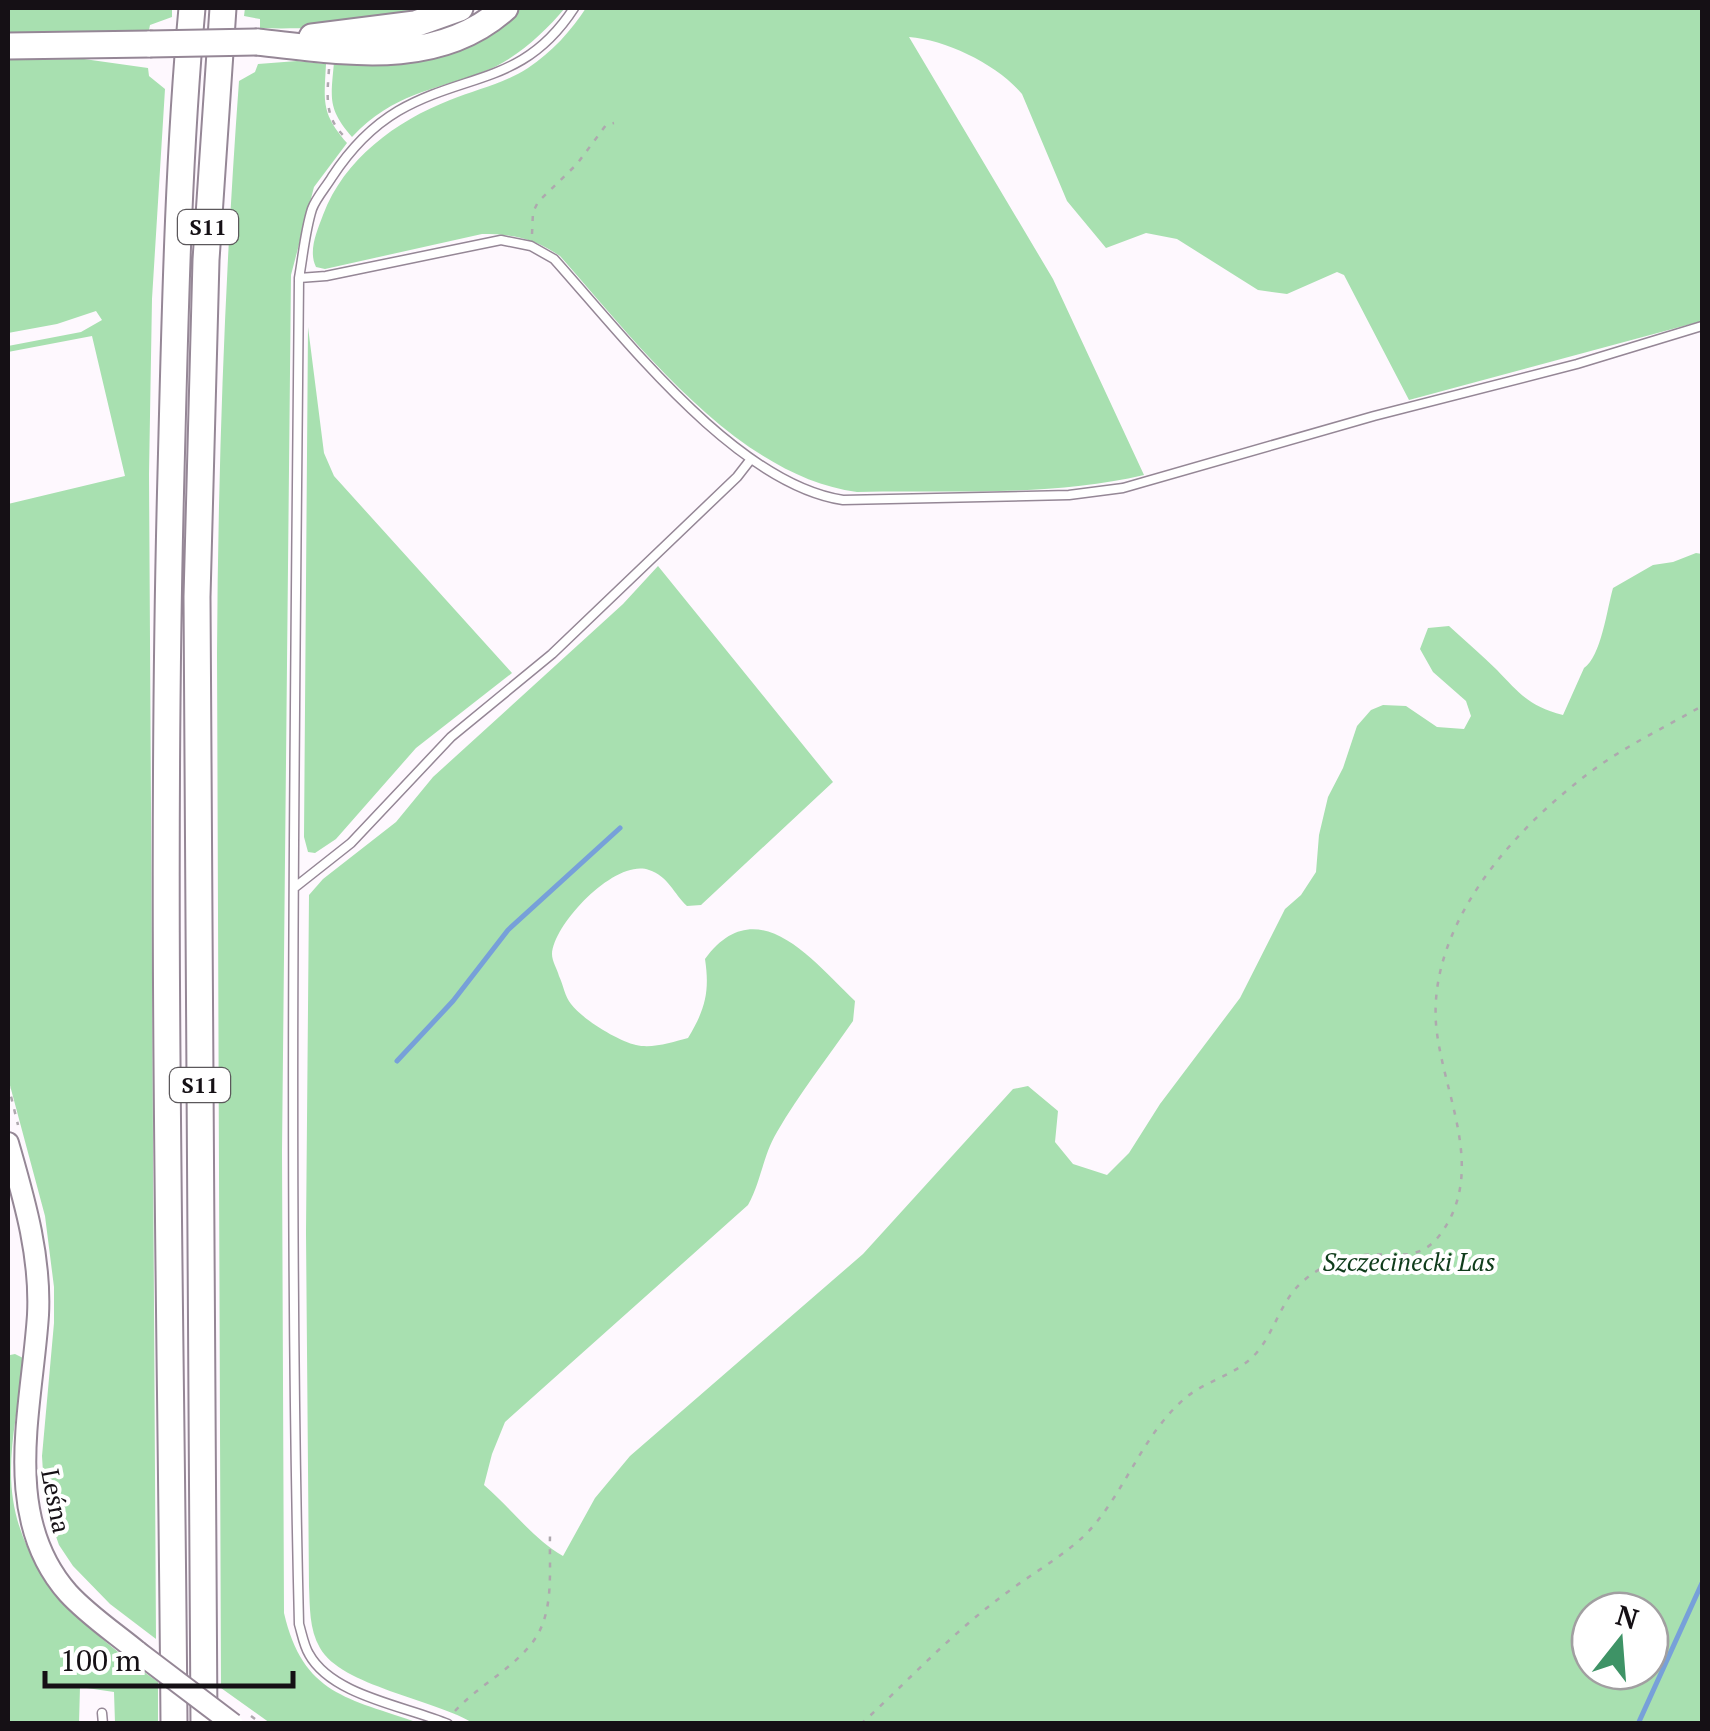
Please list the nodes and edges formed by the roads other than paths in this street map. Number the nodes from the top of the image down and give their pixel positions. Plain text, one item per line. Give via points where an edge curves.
1 (192, 8) edge
2 (222, 8) edge
3 (460, 8) edge
4 (506, 8) edge
5 (574, 8) edge
6 (257, 42) junction
7 (8, 46) edge
8 (299, 278) junction
9 (1702, 326) edge
10 (750, 460) junction
11 (294, 888) junction
12 (8, 1143) edge
13 (102, 1713) dead end
14 (447, 1723) edge
15 (103, 1724) edge
16 (174, 1724) edge
17 (204, 1724) edge
18 (233, 1724) edge

1 - 16 highway, S11 via 176,258 167,611
2 - 17 highway, S11 via 206,260 198,597
3 - 6 highway via 415,24
4 - 6 highway via 464,36 404,51
5 - 8 lane via 521,61 398,111 368,133 312,207
6 - 7 highway, bridge
8 - 10 lane via 502,240 531,246 554,259 690,406
8 - 11 lane
9 - 10 lane via 1096,492 843,500 808,492
10 - 11 lane via 617,595 451,737 350,843
11 - 14 lane via 299,1624 308,1653 325,1675
12 - 18 street, Leśna, bridge via 37,1270 23,1448 27,1513 50,1570 68,1594
13 - 15 lane

